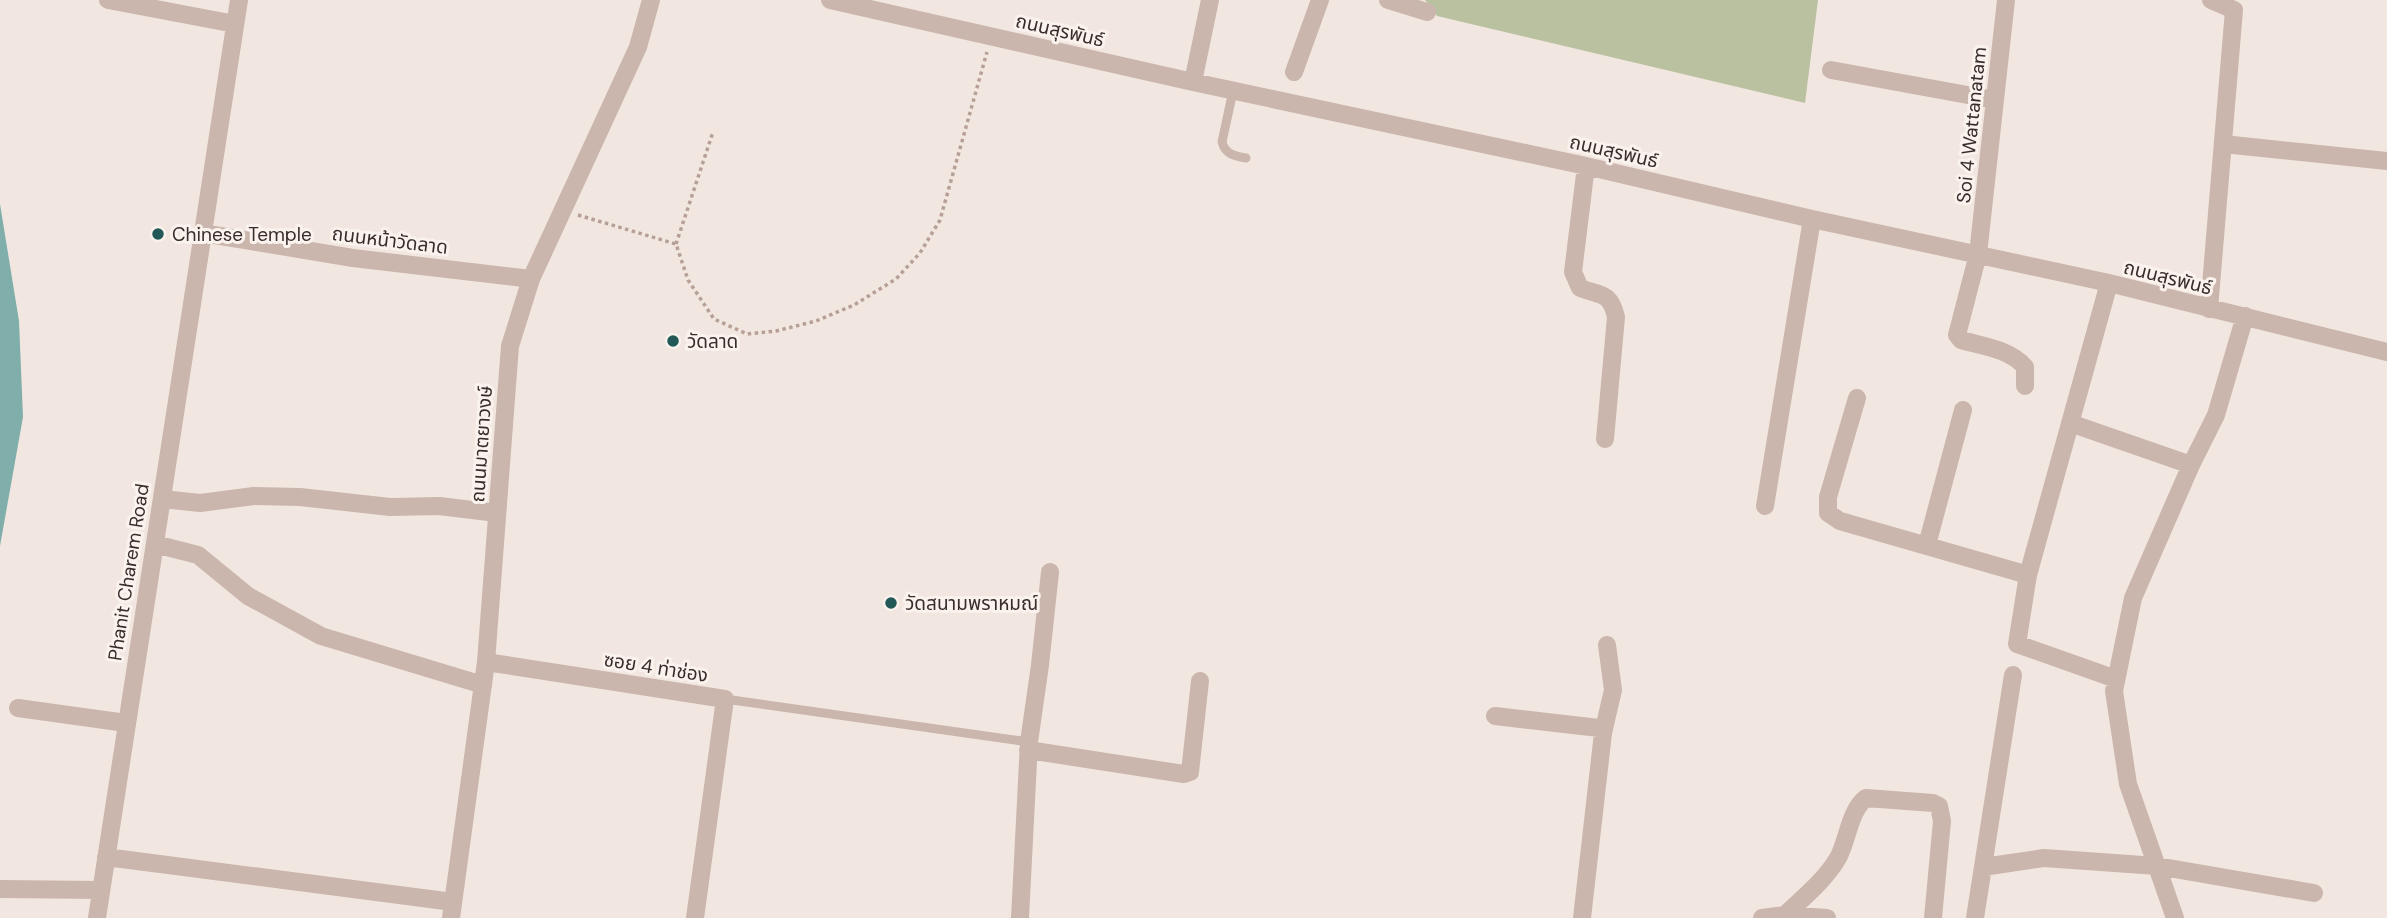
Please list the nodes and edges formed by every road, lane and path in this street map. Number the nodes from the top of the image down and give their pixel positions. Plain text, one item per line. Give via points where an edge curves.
1 (108, 0) edge
2 (239, 0) edge
3 (651, 0) edge
4 (830, 0) edge
5 (1210, 0) edge
6 (1320, 0) edge
7 (1388, 0) edge
8 (2006, 0) edge
9 (2211, 0) edge
10 (1427, 12) dead end
11 (235, 24) junction
12 (992, 36) junction
13 (1831, 70) dead end
14 (1294, 72) dead end
15 (1194, 82) junction
16 (1233, 91) junction
17 (1995, 100) junction
18 (713, 132) dead end
19 (2223, 144) junction
20 (1246, 158) dead end
21 (2387, 161) edge
22 (1586, 166) junction
23 (563, 211) junction
24 (1812, 219) junction
25 (202, 233) junction
26 (676, 244) junction
27 (1978, 254) junction
28 (531, 279) junction
29 (2109, 283) junction
30 (2209, 309) junction
31 (2245, 316) junction
32 (2387, 352) edge
33 (2025, 386) dead end
34 (1857, 398) dead end
35 (1963, 410) dead end
36 (2070, 423) junction
37 (1605, 439) dead end
38 (2191, 465) junction
39 (162, 499) junction
40 (1765, 506) dead end
41 (497, 513) junction
42 (155, 544) junction
43 (1927, 545) junction
44 (1050, 572) dead end
45 (2028, 575) junction
46 (1607, 645) dead end
47 (486, 662) junction
48 (2012, 674) dead end
49 (2116, 679) junction
50 (1200, 681) dead end
51 (483, 685) junction
52 (725, 699) junction
53 (18, 708) dead end
54 (1495, 716) dead end
55 (125, 723) junction
56 (1603, 733) junction
57 (1028, 746) junction
58 (106, 857) junction
59 (2157, 866) junction
60 (1983, 867) junction
61 (0, 889) edge
62 (101, 890) junction
63 (2314, 893) dead end
64 (452, 910) edge
65 (1785, 915) junction
66 (97, 918) edge
67 (695, 918) edge
68 (1020, 918) edge
69 (1582, 918) edge
70 (1762, 918) edge
71 (1827, 918) edge
72 (1933, 918) edge
73 (1975, 918) edge
74 (2175, 918) edge

1 - 11 street
2 - 11 street, Phanit Charem Road
3 - 23 street, ถนนมาตยาวงษ์ via 638,47
4 - 12 street, ถนนสุรพันธ์
5 - 15 street
6 - 14 street
7 - 10 street
8 - 17 street, Soi 4 Wattanatam
9 - 19 street via 2234,10
11 - 25 street, Phanit Charem Road
12 - 15 street, ถนนสุรพันธ์
12 - 26 path via 940,219 920,253 896,279 816,321 747,334 715,319 688,280
13 - 17 street
15 - 16 street, ถนนสุรพันธ์
16 - 20 lane via 1222,142 1232,156
16 - 22 street, ถนนสุรพันธ์
17 - 27 street, Soi 4 Wattanatam
18 - 26 path
19 - 21 street
19 - 30 street
22 - 24 street, ถนนสุรพันธ์
22 - 37 street via 1573,272 1580,288 1609,300 1616,317
23 - 26 path
23 - 28 street, ถนนมาตยาวงษ์
24 - 27 street, ถนนสุรพันธ์
24 - 40 street
25 - 28 street, ถนนหน้าวัดลาด via 353,258
25 - 39 street, Phanit Charem Road
27 - 29 street, ถนนสุรพันธ์
27 - 33 street, Soi 4 Wattanatam via 1957,335 2020,361 2025,367
28 - 41 street, ถนนมาตยาวงษ์ via 510,346
29 - 30 street, ถนนสุรพันธ์
29 - 36 street
30 - 31 street, ถนนสุรพันธ์
31 - 32 street, ถนนสุรพันธ์
31 - 38 street via 2216,415
34 - 43 street via 1828,497 1828,513 1840,521
35 - 43 street
36 - 38 street
36 - 45 street
38 - 49 street via 2133,598
39 - 41 street via 200,503 254,496 300,497
39 - 42 street, Phanit Charem Road
41 - 47 street, ถนนมาตยาวงษ์
42 - 51 street via 198,555 248,596 321,635
42 - 55 street, Phanit Charem Road
43 - 45 street
44 - 57 street
45 - 49 street via 2017,644
46 - 56 street via 1613,690
47 - 51 street, ถนนมาตยาวงษ์
47 - 52 street, ซอย 4 ท่าช่อง
48 - 60 street
49 - 59 street via 2128,784
50 - 57 street via 1190,772
51 - 64 street, ถนนมาตยาวงษ์
52 - 57 lane
52 - 67 street, ซอย 4 ท่าช่อง
53 - 55 street
54 - 56 street via 1599,728
55 - 58 street, Phanit Charem Road
56 - 69 street
57 - 68 street
58 - 62 street, Phanit Charem Road
58 - 64 street
59 - 60 street via 2043,859
59 - 63 street
59 - 74 street
60 - 73 street
61 - 62 street
62 - 66 street, Phanit Charem Road
65 - 70 street
65 - 71 street
65 - 72 street via 1829,871 1846,843 1857,808 1866,798 1938,806 1942,821

